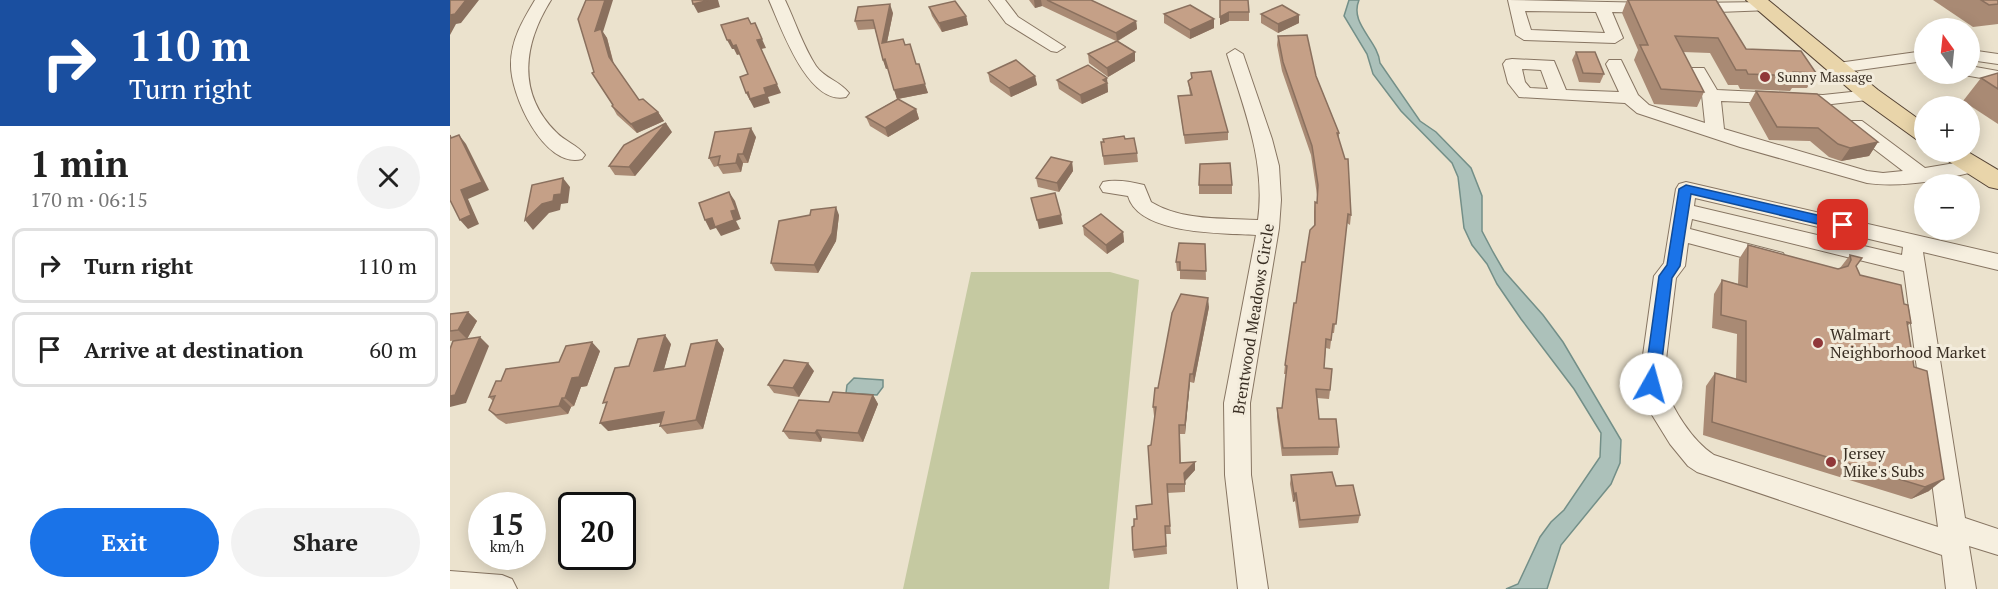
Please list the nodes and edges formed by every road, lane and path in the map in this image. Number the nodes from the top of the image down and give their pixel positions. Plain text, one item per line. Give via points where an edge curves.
1 (543, 0) edge
2 (777, 0) edge
3 (997, 0) edge
4 (1516, 3) edge
5 (1760, 4) edge
6 (1602, 7) junction
7 (1722, 8) junction
8 (1731, 25) edge
9 (1057, 47) dead end
10 (1235, 54) dead end
11 (1914, 57) edge
12 (1998, 58) edge
13 (1881, 62) junction
14 (1615, 64) dead end
15 (1980, 65) edge
16 (1914, 66) edge
17 (1838, 69) junction
18 (1698, 72) dead end
19 (840, 93) dead end
20 (1559, 94) dead end
21 (1711, 95) junction
22 (1870, 95) junction
23 (1630, 98) junction
24 (1822, 100) junction
25 (1914, 127) edge
26 (1715, 131) junction
27 (575, 155) dead end
28 (1967, 162) edge
29 (1973, 166) junction
30 (1919, 174) edge
31 (1932, 174) edge
32 (1914, 177) edge
33 (1998, 181) edge
34 (1110, 187) dead end
35 (1680, 222) junction
36 (1269, 228) junction
37 (1910, 241) junction
38 (1998, 262) edge
39 (1794, 263) edge
40 (1914, 266) junction
41 (1953, 537) junction
42 (1998, 542) edge
43 (450, 585) edge
44 (502, 589) edge
45 (1253, 589) edge
46 (1961, 589) edge

1 - 27 street via 522,41 520,82 533,114 550,139
2 - 19 street via 808,68 818,80
3 - 9 street via 1012,20
4 - 6 street
4 - 6 street via 1524,35 1615,38
5 - 7 street
5 - 17 main road
6 - 7 street
7 - 8 street
10 - 36 street, Brentwood Meadows Circle via 1266,151
11 - 13 street
12 - 15 street
13 - 16 street
13 - 17 street
14 - 23 street
17 - 22 main road
18 - 21 street
20 - 23 street
21 - 24 street
21 - 26 street
22 - 24 street
22 - 25 main road
23 - 26 street via 1643,109
24 - 30 street
26 - 32 street via 1852,174 1883,179
28 - 29 main road
29 - 31 street
29 - 33 main road
34 - 36 street via 1137,190 1145,209 1166,218
35 - 37 street via 1686,189
35 - 39 street
35 - 40 street
35 - 41 street via 1674,266 1665,276 1651,384 1658,403 1697,458 1706,464
36 - 45 street, Brentwood Meadows Circle via 1237,403 1238,475
37 - 38 street
37 - 40 street
40 - 41 street via 1909,293
41 - 42 street
41 - 46 street
43 - 44 street

